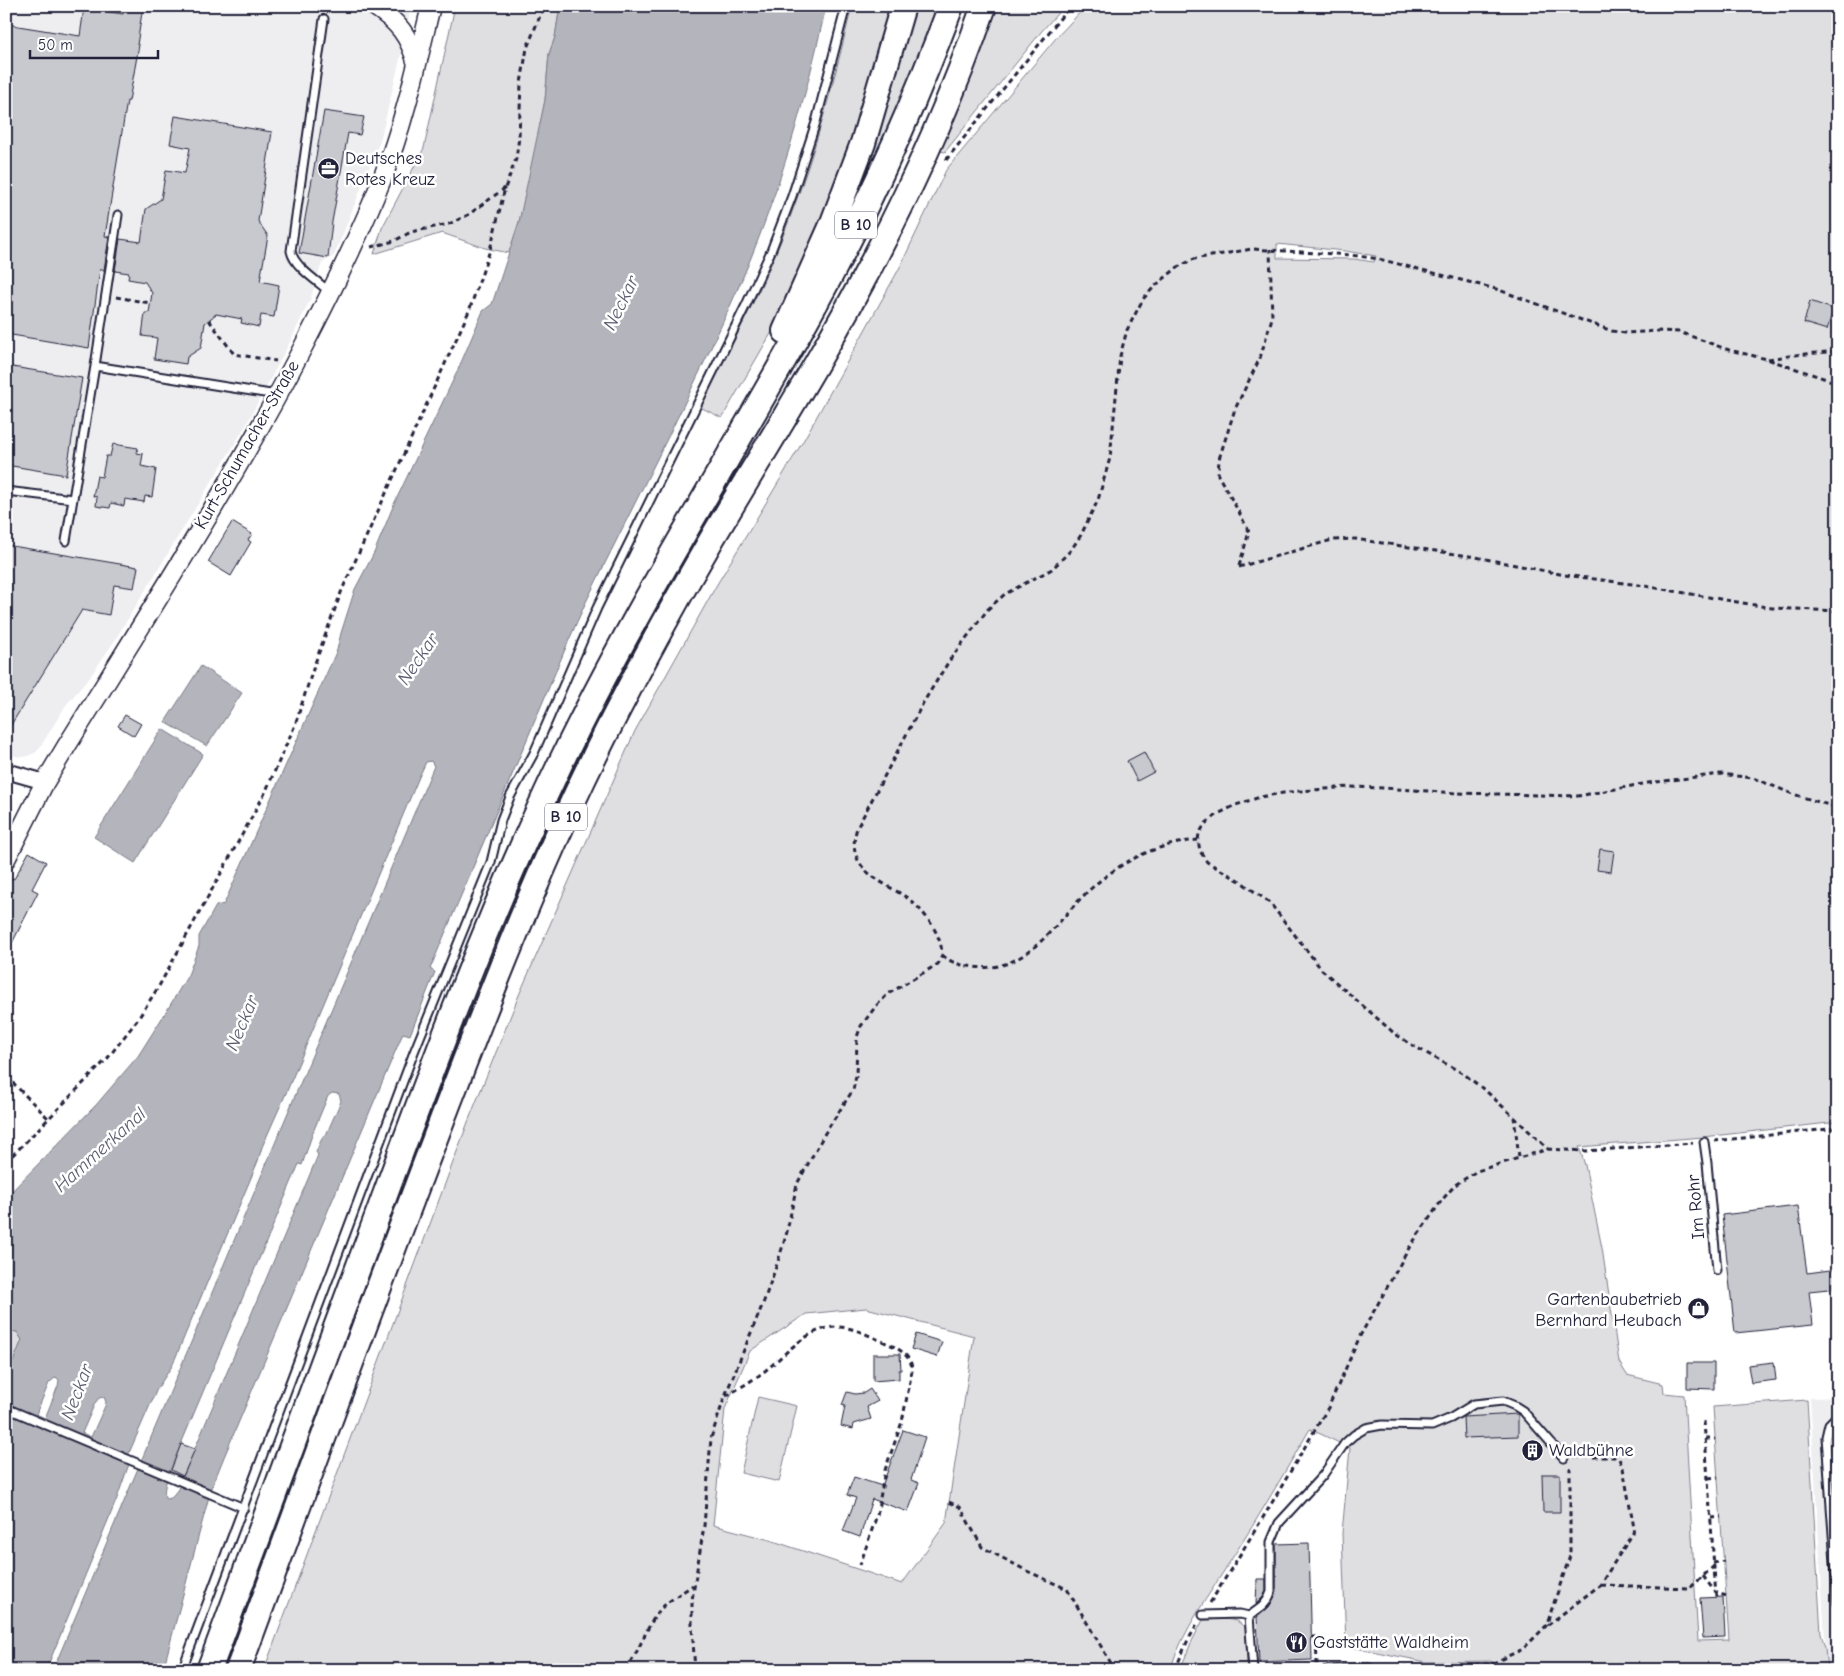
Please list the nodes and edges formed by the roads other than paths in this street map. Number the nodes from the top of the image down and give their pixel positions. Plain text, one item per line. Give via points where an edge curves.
1 (374, 6) edge
2 (431, 6) edge
3 (846, 6) edge
4 (903, 6) edge
5 (951, 6) edge
6 (984, 6) edge
7 (324, 19) dead end
8 (417, 64) junction
9 (118, 215) dead end
10 (331, 293) junction
11 (94, 366) junction
12 (278, 395) junction
13 (741, 433) junction
14 (6, 491) edge
15 (73, 499) junction
16 (66, 541) dead end
17 (6, 771) edge
18 (45, 782) junction
19 (6, 859) edge
20 (1704, 1142) road end
21 (1717, 1270) dead end
22 (6, 1408) edge
23 (1838, 1415) edge
24 (1564, 1458) road end
25 (244, 1508) junction
26 (1838, 1603) edge
27 (1203, 1615) road end
28 (1249, 1616) junction
29 (182, 1670) edge
30 (209, 1670) edge
31 (238, 1670) edge
32 (1254, 1670) edge
33 (1327, 1670) edge
34 (1374, 1670) edge

1 - 8 street via 388,15 405,34
2 - 8 street, Kurt-Schumacher-Straße
3 - 25 lane via 816,122 771,251 597,608 528,767 510,797 491,862 414,1052
4 - 13 highway via 863,143 832,225
5 - 13 highway, B 10 via 897,140 859,220
6 - 31 highway, B 10 via 913,182 874,261 666,618 583,780 549,855 476,1032
7 - 10 lane via 291,251 297,264
8 - 10 street, Kurt-Schumacher-Straße via 383,177
9 - 11 lane
10 - 12 street, Kurt-Schumacher-Straße
11 - 12 lane
11 - 15 lane
12 - 18 street, Kurt-Schumacher-Straße
13 - 30 highway, B 10 via 597,689 516,862 418,1107
14 - 15 lane
15 - 16 lane
17 - 18 street
18 - 19 street, Kurt-Schumacher-Straße
20 - 21 lane, Im Rohr
22 - 25 lane
23 - 26 lane via 1829,1424 1826,1437
24 - 28 lane via 1523,1411 1503,1401 1474,1404 1432,1426 1382,1425 1359,1431 1345,1443 1323,1475 1279,1522 1271,1542 1269,1599
25 - 29 lane
27 - 28 lane
28 - 32 lane
33 - 34 lane

